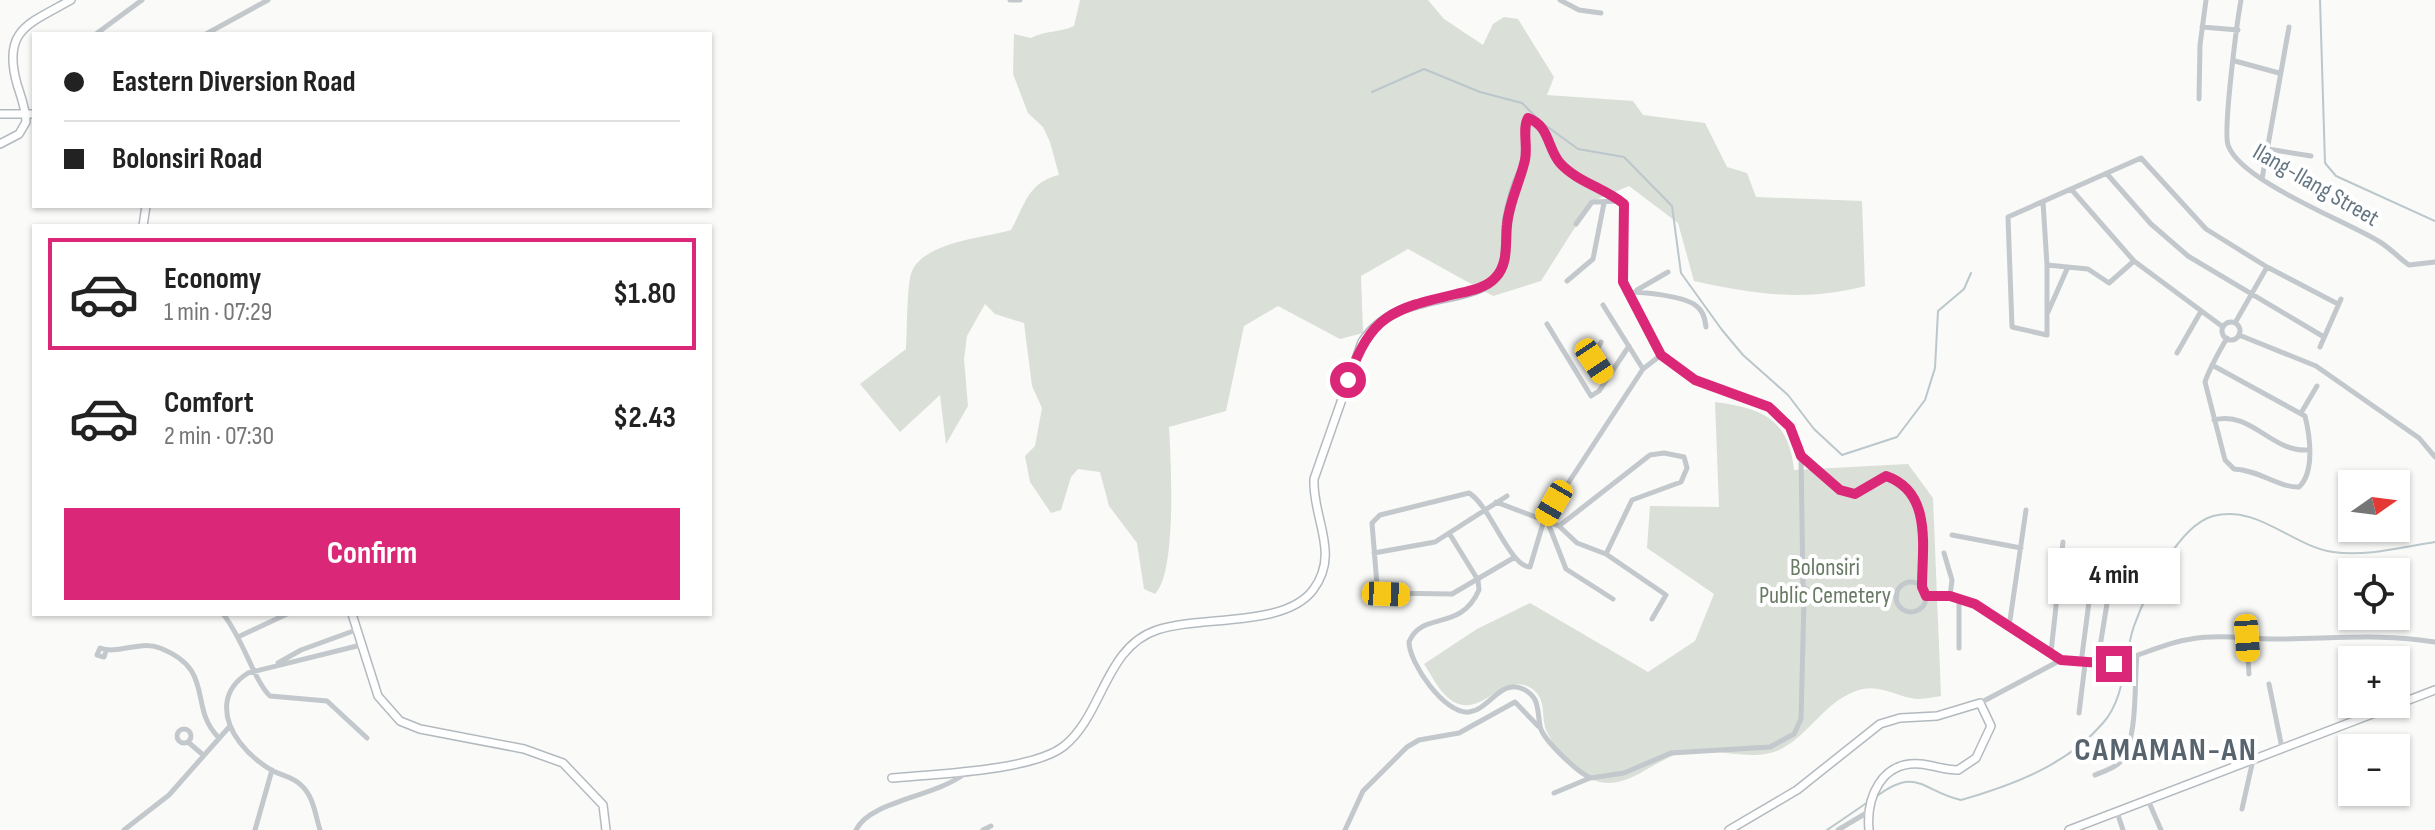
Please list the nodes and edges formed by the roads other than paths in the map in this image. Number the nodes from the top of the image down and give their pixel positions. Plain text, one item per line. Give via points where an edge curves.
1 (71, 0) edge
2 (142, 0) edge
3 (268, 0) edge
4 (1010, 0) edge
5 (1020, 0) edge
6 (1560, 0) edge
7 (2206, 0) edge
8 (2241, 0) edge
9 (1601, 13) dead end
10 (2202, 27) junction
11 (2289, 27) dead end
12 (104, 28) junction
13 (2238, 30) junction
14 (99, 32) edge
15 (109, 32) edge
16 (210, 32) edge
17 (2235, 61) junction
18 (2279, 73) junction
19 (2199, 99) dead end
20 (0, 114) edge
21 (30, 114) edge
22 (0, 144) edge
23 (2268, 149) junction
24 (2311, 156) dead end
25 (1521, 173) joint
26 (2107, 174) junction
27 (2262, 179) junction
28 (2071, 189) junction
29 (1621, 201) junction
30 (2043, 202) junction
31 (1604, 203) junction
32 (1576, 224) dead end
33 (2134, 261) junction
34 (2435, 262) edge
35 (2047, 265) junction
36 (2267, 267) junction
37 (2067, 269) junction
38 (1668, 272) dead end
39 (1567, 281) dead end
40 (1636, 291) junction
41 (1626, 293) junction
42 (2252, 296) junction
43 (1603, 305) dead end
44 (2200, 313) junction
45 (2047, 314) junction
46 (2235, 323) junction
47 (1547, 324) dead end
48 (1706, 327) dead end
49 (2223, 327) junction
50 (2239, 335) junction
51 (2324, 337) junction
52 (2227, 338) junction
53 (1601, 342) dead end
54 (1629, 346) junction
55 (2320, 347) dead end
56 (2177, 353) dead end
57 (1661, 355) junction
58 (2212, 365) junction
59 (1643, 369) junction
60 (1605, 378) junction
61 (2317, 386) dead end
62 (2301, 413) junction
63 (2214, 420) junction
64 (2308, 450) junction
65 (1801, 456) junction
66 (2435, 457) edge
67 (1507, 496) dead end
68 (1496, 502) junction
69 (1484, 509) junction
70 (2026, 510) dead end
71 (1546, 521) junction
72 (1559, 526) junction
73 (1449, 533) junction
74 (1952, 535) dead end
75 (2063, 542) dead end
76 (2021, 548) junction
77 (1374, 553) junction
78 (1944, 553) dead end
79 (1606, 554) junction
80 (2095, 556) dead end
81 (1515, 557) junction
82 (2120, 579) dead end
83 (1478, 580) junction
84 (1803, 587) junction
85 (1922, 587) junction
86 (1809, 594) junction
87 (1897, 596) junction
88 (1926, 596) junction
89 (1950, 596) junction
90 (1959, 598) junction
91 (1613, 599) dead end
92 (1804, 601) junction
93 (225, 616) edge
94 (283, 616) edge
95 (352, 616) edge
96 (1652, 619) dead end
97 (2009, 627) junction
98 (356, 630) junction
99 (240, 636) junction
100 (2247, 638) junction
101 (329, 641) junction
102 (2435, 642) edge
103 (361, 645) junction
104 (312, 647) junction
105 (1959, 648) dead end
106 (106, 651) dead end
107 (332, 653) junction
108 (2051, 653) junction
109 (2135, 656) junction
110 (315, 657) junction
111 (2061, 660) junction
112 (278, 663) junction
113 (2083, 664) junction
114 (2097, 665) junction
115 (256, 670) junction
116 (2249, 674) dead end
117 (2269, 684) dead end
118 (2435, 690) edge
119 (1980, 703) junction
120 (2079, 713) dead end
121 (230, 726) junction
122 (1540, 728) junction
123 (218, 737) junction
124 (367, 738) dead end
125 (188, 742) dead end
126 (2282, 748) junction
127 (202, 754) junction
128 (2253, 760) junction
129 (272, 770) junction
130 (969, 771) junction
131 (2095, 775) dead end
132 (892, 778) dead end
133 (1591, 778) junction
134 (1554, 793) dead end
135 (2148, 800) junction
136 (1869, 805) junction
137 (2242, 809) dead end
138 (2117, 812) junction
139 (991, 826) dead end
140 (124, 830) edge
141 (255, 830) edge
142 (320, 830) edge
143 (606, 830) edge
144 (856, 830) edge
145 (983, 830) edge
146 (1345, 830) edge
147 (1729, 830) edge
148 (1838, 830) edge
149 (1869, 830) edge
150 (2069, 830) edge
151 (2123, 830) edge
152 (2161, 830) edge

1 - 21 main road via 14,39 12,63
2 - 12 street
3 - 16 street
4 - 5 street
6 - 9 street
7 - 10 street
8 - 13 street, Ilang-Ilang Street
10 - 13 street
10 - 19 street
11 - 18 street
12 - 14 street
12 - 15 street
13 - 17 street, Ilang-Ilang Street
17 - 18 street
17 - 27 street, Ilang-Ilang Street via 2228,147
18 - 23 street
20 - 21 main road
21 - 22 main road via 22,130
23 - 24 street
23 - 27 street
25 - 29 street via 1528,118 1542,126 1563,166
25 - 130 main road via 1510,203 1504,263 1496,277 1473,290 1394,313 1362,342 1314,479 1327,558 1307,597 1271,613 1147,634 1123,654 1066,745 1044,756
26 - 28 street
26 - 36 street via 2143,159 2206,229
26 - 42 street via 2174,246
27 - 34 street, Ilang-Ilang Street via 2380,242 2409,265
28 - 30 street
28 - 33 street
29 - 31 street
29 - 41 street via 1626,213 1621,268
30 - 35 street
30 - 45 street via 2007,220 2009,324 2047,335
31 - 32 street via 1592,202
31 - 39 street via 1593,259
33 - 37 street via 2109,283 2088,269
33 - 44 street
35 - 37 street
35 - 45 street
36 - 42 street
36 - 51 street via 2340,301
37 - 45 street
38 - 40 street
40 - 41 street
40 - 48 street via 1693,303
41 - 57 street
42 - 46 street
42 - 51 street
43 - 54 street
44 - 49 street
44 - 56 street
46 - 49 street
46 - 50 street
47 - 60 street via 1587,393 1597,394
49 - 52 street
50 - 52 street
50 - 66 street via 2316,366 2419,438
51 - 55 street
52 - 58 street
53 - 60 street via 1593,357
54 - 59 street
54 - 60 street
57 - 59 street
57 - 65 street via 1695,380 1769,407 1790,427
58 - 62 street
58 - 63 street via 2205,382
59 - 71 street
61 - 62 street
62 - 64 street
63 - 64 street via 2236,417 2290,449
63 - 64 street via 2230,466 2257,471 2289,487 2303,484
65 - 84 street
65 - 85 street via 1848,494 1886,476 1906,488 1922,522
67 - 68 street
68 - 69 street
68 - 71 street
69 - 73 street
69 - 77 street via 1475,496 1465,493 1380,515 1372,523
69 - 81 street
70 - 76 street
71 - 72 street
71 - 81 street via 1533,564 1523,566
71 - 91 street via 1566,569
72 - 79 street via 1577,543
72 - 79 street via 1650,455 1684,457 1687,468 1681,482 1632,500
73 - 77 street via 1423,546
73 - 83 street
74 - 76 street
75 - 108 street
76 - 97 street
77 - 83 street via 1382,593 1440,596
78 - 89 street via 1952,580
79 - 96 street via 1666,595
80 - 113 street
81 - 83 street
82 - 114 street via 2110,585
83 - 122 street via 1479,590 1464,613 1419,628 1410,637 1410,652 1445,704 1459,712 1475,711 1503,689 1517,686 1534,697
84 - 86 street
84 - 92 street via 1796,595
85 - 87 street via 1906,584
85 - 88 street
86 - 87 street
86 - 92 street
87 - 88 street via 1901,608 1913,612
88 - 89 street
89 - 90 street
90 - 97 street
90 - 105 street
92 - 133 street via 1801,719 1794,734 1770,747 1671,753 1624,773
93 - 99 street
94 - 99 street
95 - 98 main road
97 - 108 street
98 - 101 street
98 - 103 main road
99 - 115 street
100 - 102 street via 2380,636
100 - 109 street via 2195,638
100 - 116 street
101 - 104 street
101 - 107 street
103 - 107 street
103 - 143 main road via 378,696 400,721 550,756 597,796
104 - 110 street
104 - 112 street
106 - 123 street via 157,646 186,664
107 - 110 street
108 - 111 street
109 - 114 street
109 - 131 street via 2137,690 2129,746 2117,764
110 - 112 street
111 - 113 street
111 - 119 street
112 - 115 street
113 - 114 street
113 - 120 street
115 - 121 street via 241,677 229,693
115 - 124 street via 270,696 322,699
117 - 126 street
118 - 126 main road
119 - 136 main road via 1991,726 1970,764 1954,770 1905,766 1880,780
119 - 147 main road via 1880,724 1797,790
121 - 123 street
121 - 129 street
122 - 133 street
122 - 146 street via 1515,702 1459,733 1415,741 1363,791
123 - 127 street
125 - 127 street
126 - 128 main road
127 - 140 street via 169,795
128 - 135 main road
128 - 137 street
129 - 141 street
129 - 142 street via 309,793
130 - 132 main road
130 - 144 street via 921,797 879,808
133 - 134 street
135 - 138 main road
135 - 152 street
136 - 148 street
136 - 149 main road
138 - 150 main road
138 - 151 street
139 - 145 street

